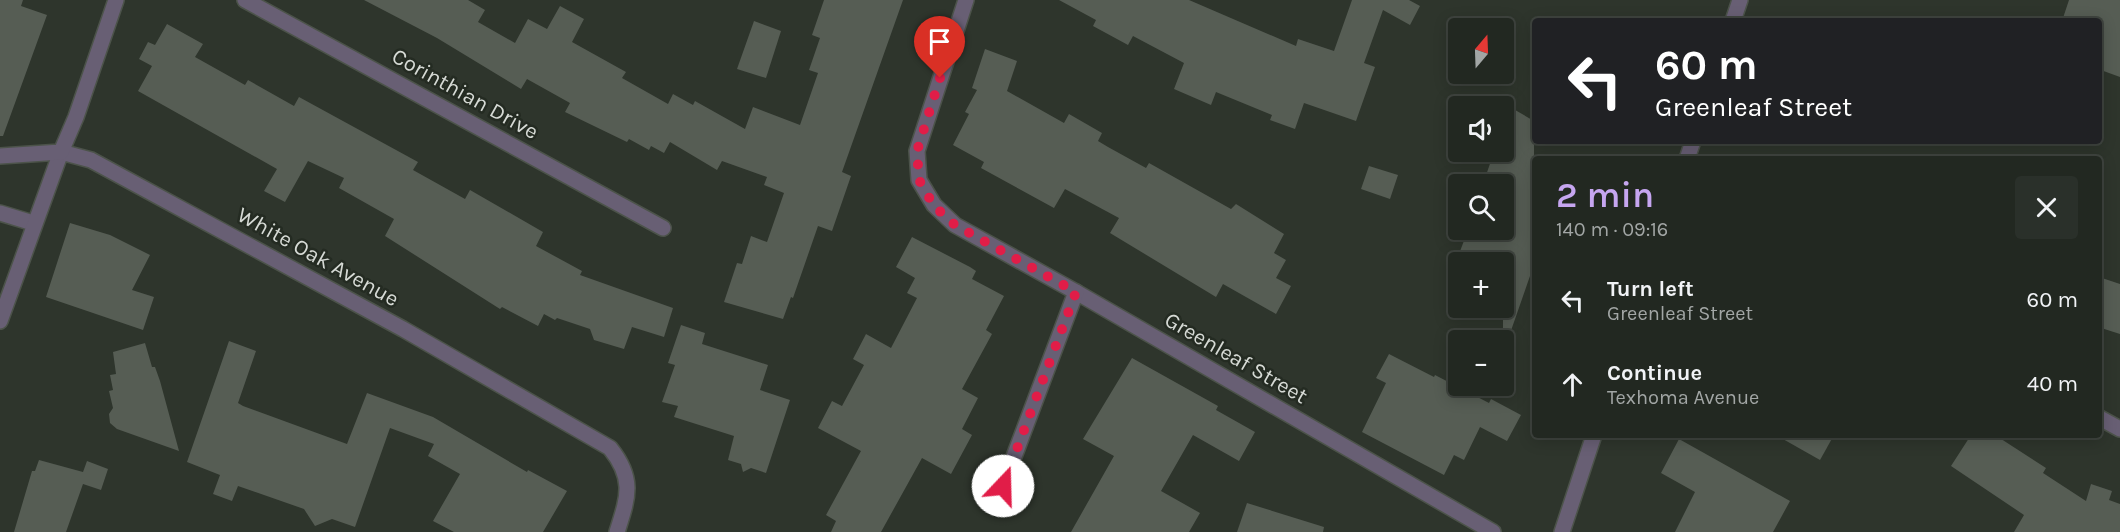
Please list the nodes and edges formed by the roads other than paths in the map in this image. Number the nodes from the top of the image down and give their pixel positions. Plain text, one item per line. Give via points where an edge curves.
1 (116, 0) edge
2 (245, 0) edge
3 (966, 0) edge
4 (1740, 0) edge
5 (1734, 18) edge
6 (60, 152) junction
7 (0, 156) edge
8 (0, 213) edge
9 (33, 223) junction
10 (663, 228) dead end
11 (1076, 292) junction
12 (0, 321) edge
13 (2102, 419) edge
14 (2120, 429) edge
15 (1593, 438) edge
16 (995, 507) dead end
17 (617, 532) edge
18 (1492, 532) edge
19 (1562, 532) edge

1 - 6 street
2 - 10 street, Corinthian Drive
3 - 11 street, Greenleaf Street via 917,151 919,180 934,206 955,225
4 - 5 street
6 - 7 street, White Oak Avenue
6 - 9 street
6 - 17 street, White Oak Avenue via 96,162 596,437 621,462 628,482 627,501
8 - 9 street
9 - 12 street
11 - 16 street
11 - 18 street, Greenleaf Street
13 - 14 street
15 - 19 street

